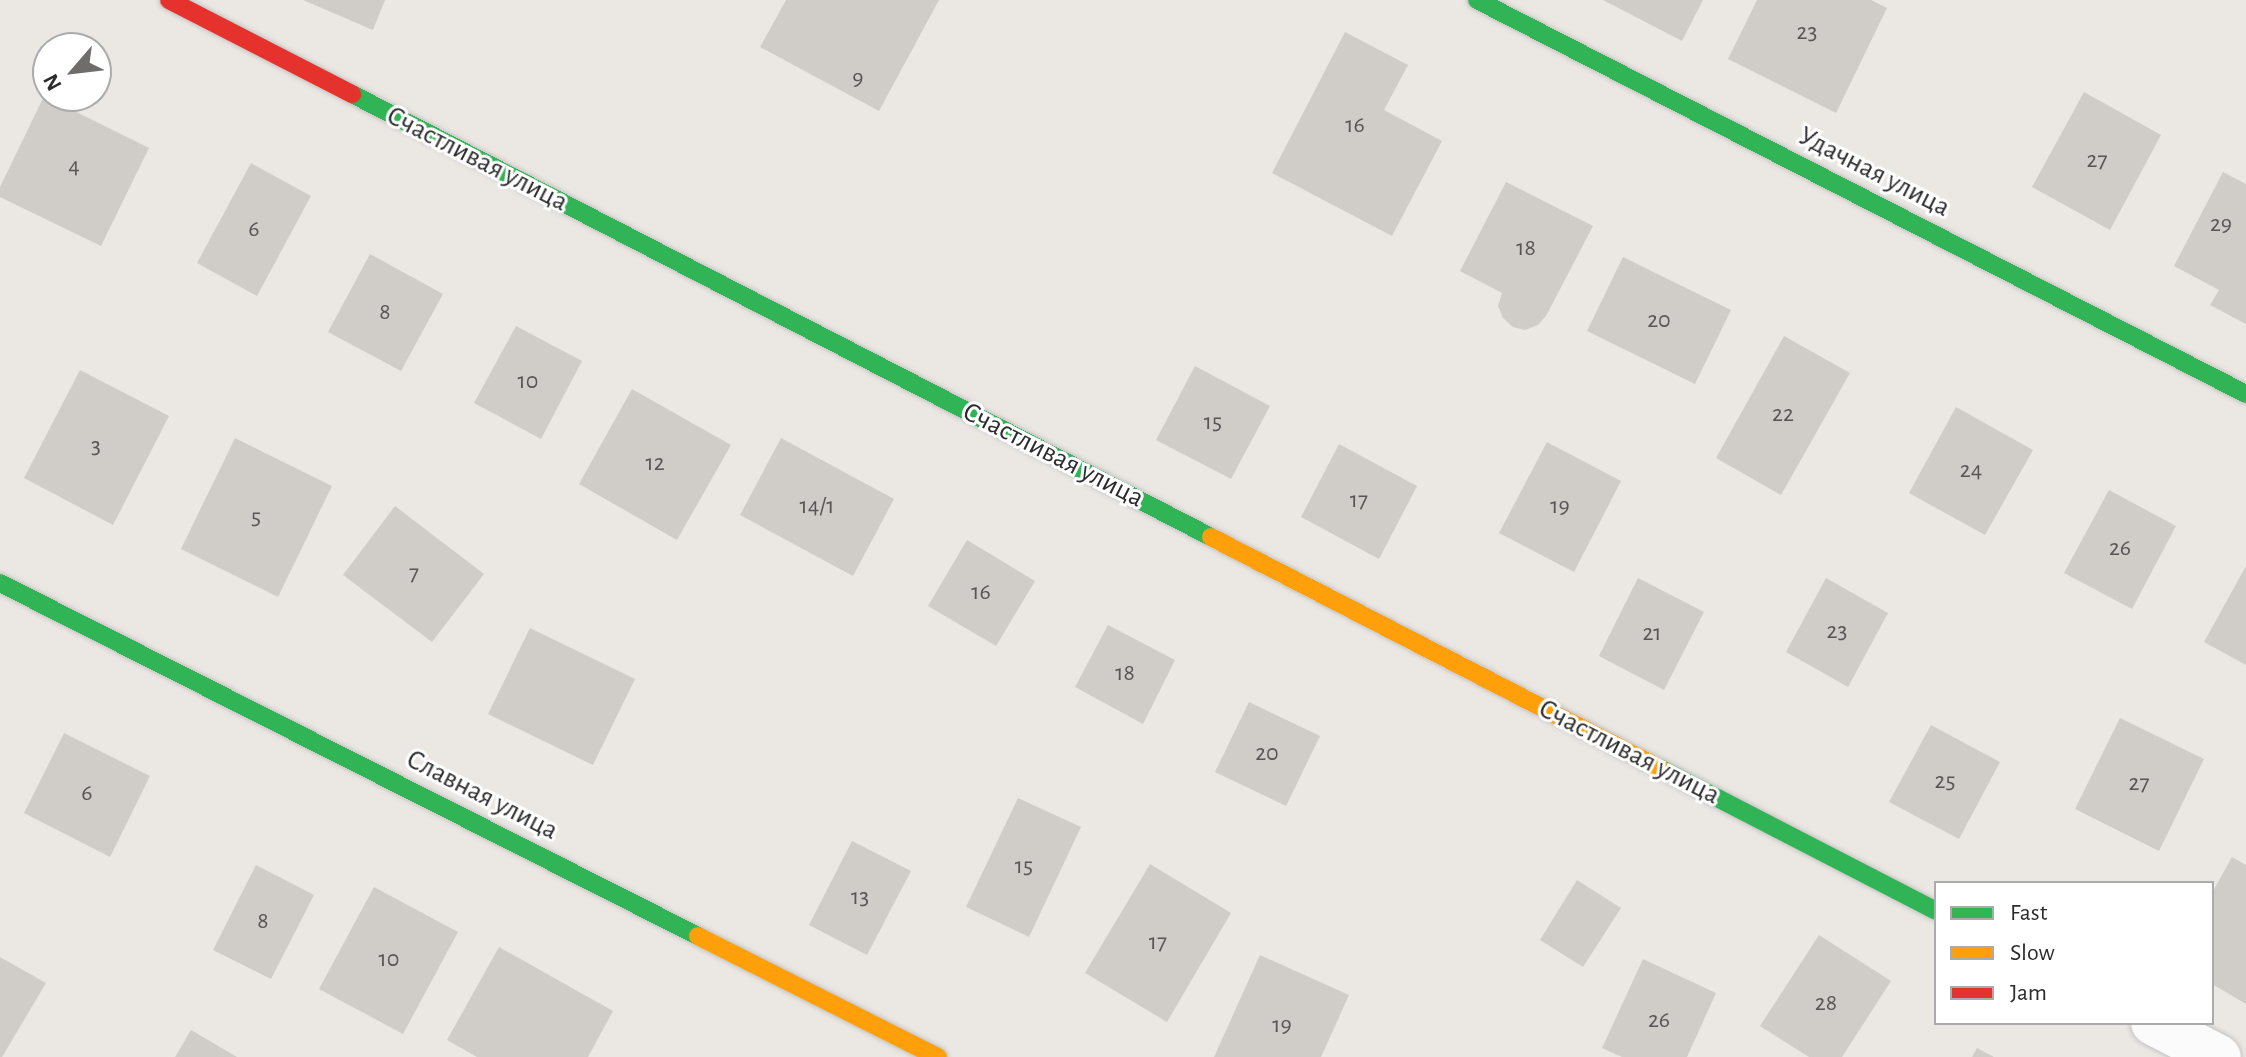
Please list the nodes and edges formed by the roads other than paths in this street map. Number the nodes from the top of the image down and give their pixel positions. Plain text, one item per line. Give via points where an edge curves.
1 (169, 0) edge
2 (1477, 0) edge
3 (2246, 394) edge
4 (0, 583) edge
5 (1934, 910) edge
6 (2157, 1025) edge
7 (938, 1057) edge
8 (2219, 1057) edge

1 - 5 street, Счастливая улица
2 - 3 street, Удачная улица
4 - 7 street, Славная улица
6 - 8 street

